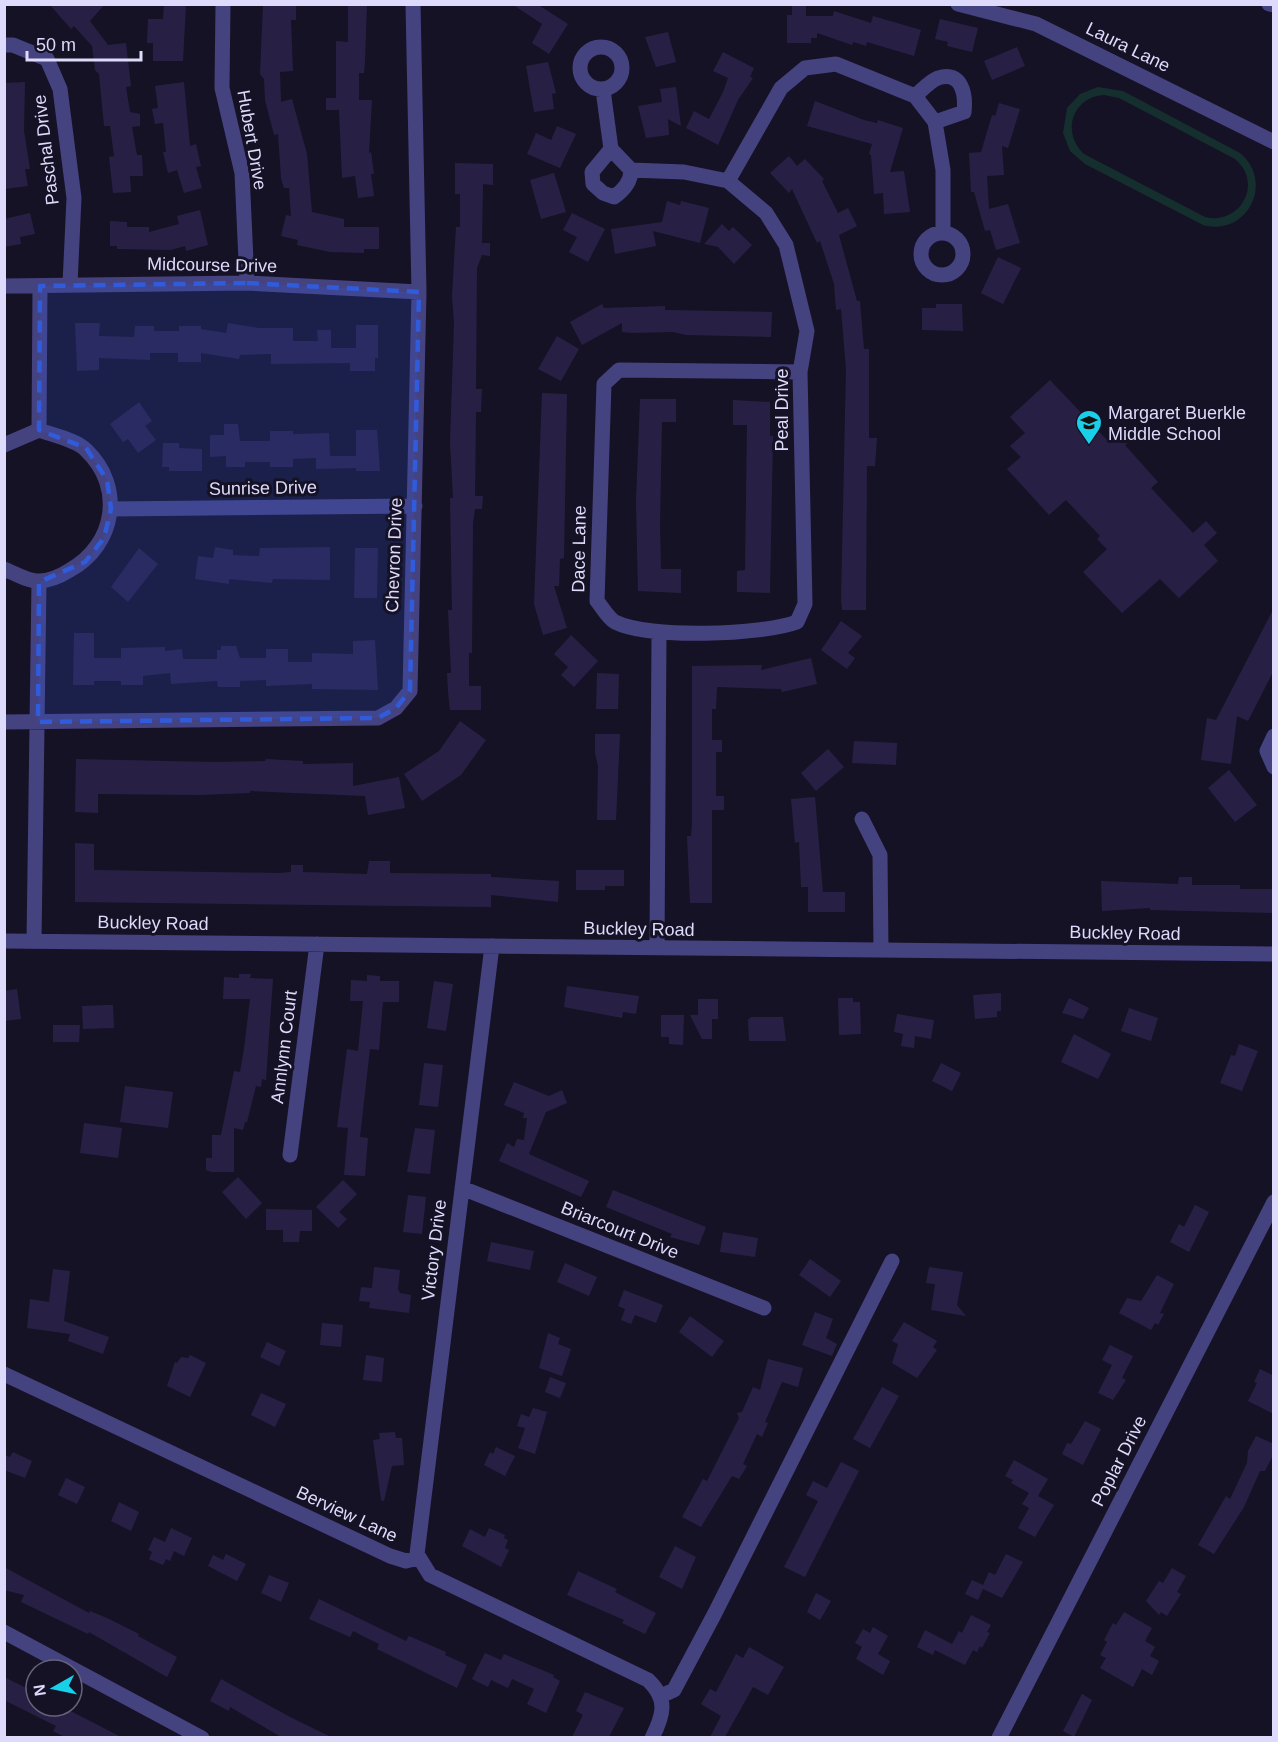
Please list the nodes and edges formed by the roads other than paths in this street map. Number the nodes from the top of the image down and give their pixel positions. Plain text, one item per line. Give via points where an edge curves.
1 (224, 4) edge
2 (413, 4) edge
3 (958, 4) edge
4 (4, 45) edge
5 (603, 90) dead end
6 (915, 96) junction
7 (935, 122) junction
8 (1274, 142) edge
9 (611, 149) junction
10 (632, 170) junction
11 (728, 181) junction
12 (943, 233) dead end
13 (247, 283) junction
14 (70, 284) junction
15 (4, 286) edge
16 (40, 286) junction
17 (419, 292) junction
18 (800, 372) junction
19 (39, 430) junction
20 (4, 445) edge
21 (415, 506) junction
22 (111, 509) junction
23 (4, 569) edge
24 (39, 582) junction
25 (659, 633) junction
26 (4, 722) edge
27 (38, 722) junction
28 (1274, 736) edge
29 (1274, 767) edge
30 (862, 819) dead end
31 (4, 941) edge
32 (34, 941) junction
33 (317, 944) junction
34 (492, 946) junction
35 (657, 948) junction
36 (881, 950) junction
37 (1274, 954) edge
38 (290, 1155) dead end
39 (462, 1188) junction
40 (1274, 1202) edge
41 (892, 1261) dead end
42 (764, 1308) dead end
43 (4, 1374) edge
44 (418, 1558) junction
45 (4, 1632) edge
46 (661, 1696) junction
47 (202, 1737) edge
48 (652, 1737) edge
49 (999, 1737) edge

1 - 13 street, Hubert Drive via 222,88 242,173
2 - 17 street, Chevron Drive
3 - 8 street, Laura Lane via 1036,24
4 - 14 street, Paschal Drive via 46,59 60,88 74,198
5 - 9 street
6 - 7 street
6 - 7 street via 939,77 962,84 966,96 964,112
6 - 11 street via 836,64 805,68 781,88
7 - 12 street via 943,170
9 - 10 street
9 - 10 street via 592,172 593,184 614,197 632,178
10 - 11 street, Peal Drive via 684,172
11 - 18 street, Peal Drive via 766,213 786,245 807,331
13 - 14 street, Midcourse Drive
13 - 17 street, Midcourse Drive
14 - 16 street, Midcourse Drive
15 - 16 street, Midcourse Drive
16 - 19 street
17 - 21 street, Chevron Drive
18 - 25 street, Peal Drive via 805,604 797,622 777,629
18 - 25 street, Dace Lane via 619,370 604,384 597,601 614,622
19 - 20 street
19 - 22 street via 86,448 107,480
21 - 22 street, Sunrise Drive
21 - 27 street, Chevron Drive via 410,691 396,708 378,718
22 - 24 street via 104,538 85,562
23 - 24 street
24 - 27 street
25 - 35 street
26 - 27 street, Chevron Drive
27 - 32 street
28 - 29 street via 1267,751
30 - 36 street via 880,855
31 - 32 street, Buckley Road
32 - 33 street, Buckley Road
33 - 34 street, Buckley Road
33 - 38 street, Annlynn Court
34 - 35 street, Buckley Road
34 - 39 street, Victory Drive
35 - 36 street, Buckley Road
36 - 37 street, Buckley Road
39 - 42 street, Briarcourt Drive
39 - 44 street, Victory Drive
40 - 49 street, Poplar Drive
41 - 46 street via 715,1613 674,1690
43 - 44 street, Berview Lane via 390,1556
44 - 46 street via 430,1575 629,1669 648,1680
45 - 47 street
46 - 48 street via 662,1714

